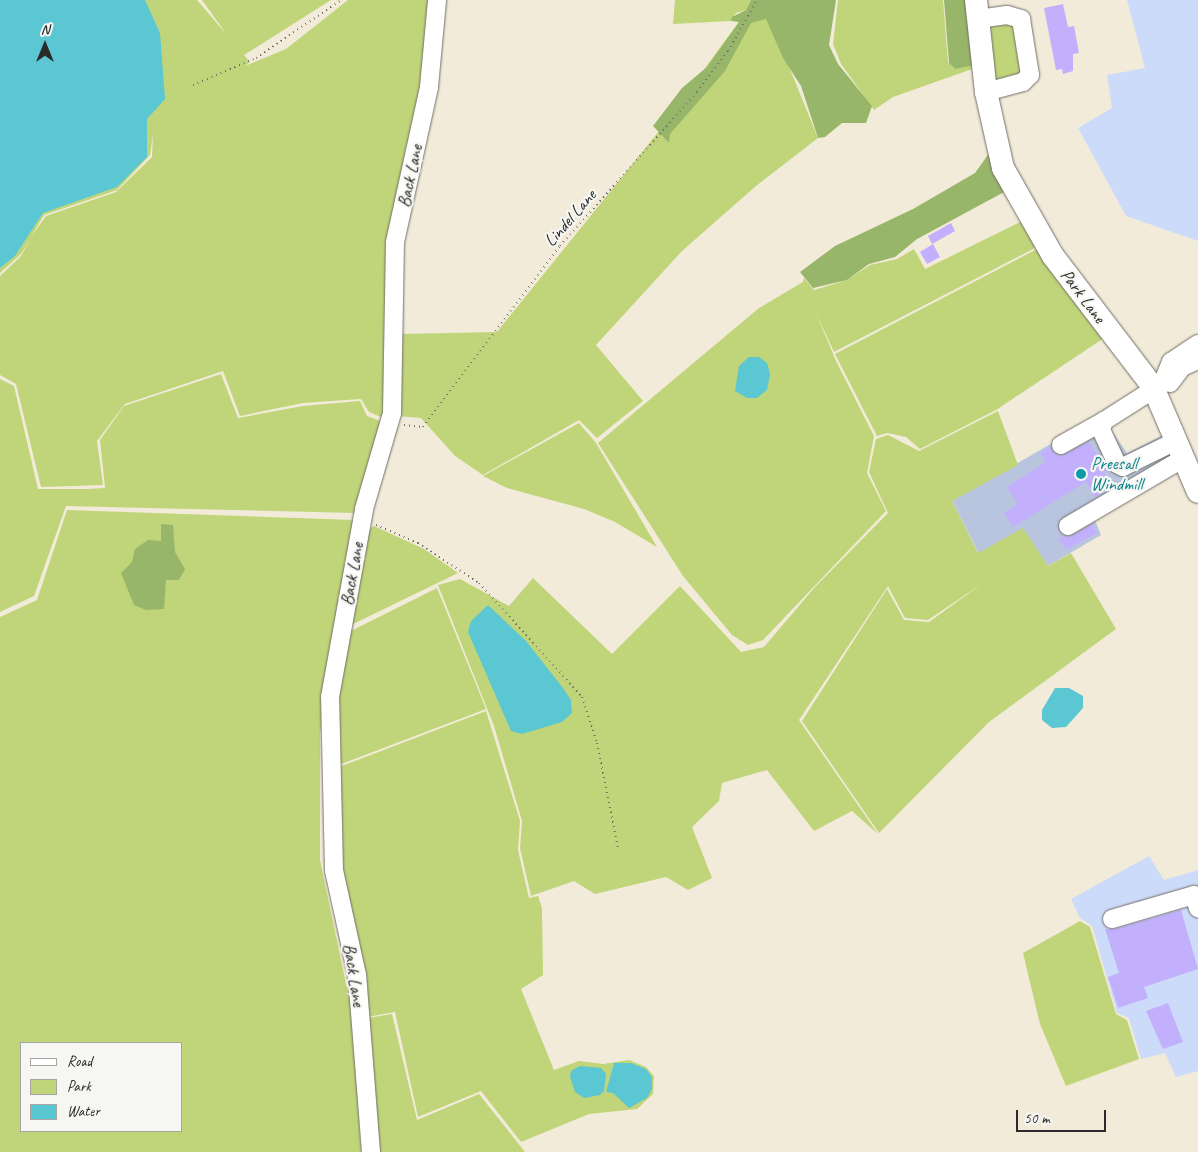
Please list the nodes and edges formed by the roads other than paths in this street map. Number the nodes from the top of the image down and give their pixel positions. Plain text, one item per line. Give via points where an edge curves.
1 (436, 0) edge
2 (977, 9) edge
3 (986, 92) junction
4 (1198, 344) edge
5 (1198, 360) edge
6 (1158, 387) junction
7 (1104, 422) junction
8 (1060, 444) dead end
9 (1180, 449) junction
10 (1198, 492) edge
11 (1068, 526) dead end
12 (1198, 908) edge
13 (1112, 919) dead end
14 (371, 1152) edge

1 - 14 street, Back Lane via 429,87 395,242 392,413 362,519 330,697 334,870 357,975
2 - 3 main road, Park Lane
2 - 3 street, Park Lane via 1021,19 1030,75 1023,82
3 - 6 main road, Park Lane via 1003,168 1016,193 1054,256
4 - 6 street via 1170,362
5 - 6 street via 1182,368 1174,381
6 - 7 street
6 - 9 main road, Park Lane
7 - 8 street
7 - 9 street via 1102,435 1117,464 1123,467
9 - 10 main road, Park Lane
9 - 11 street
12 - 13 street via 1194,895

